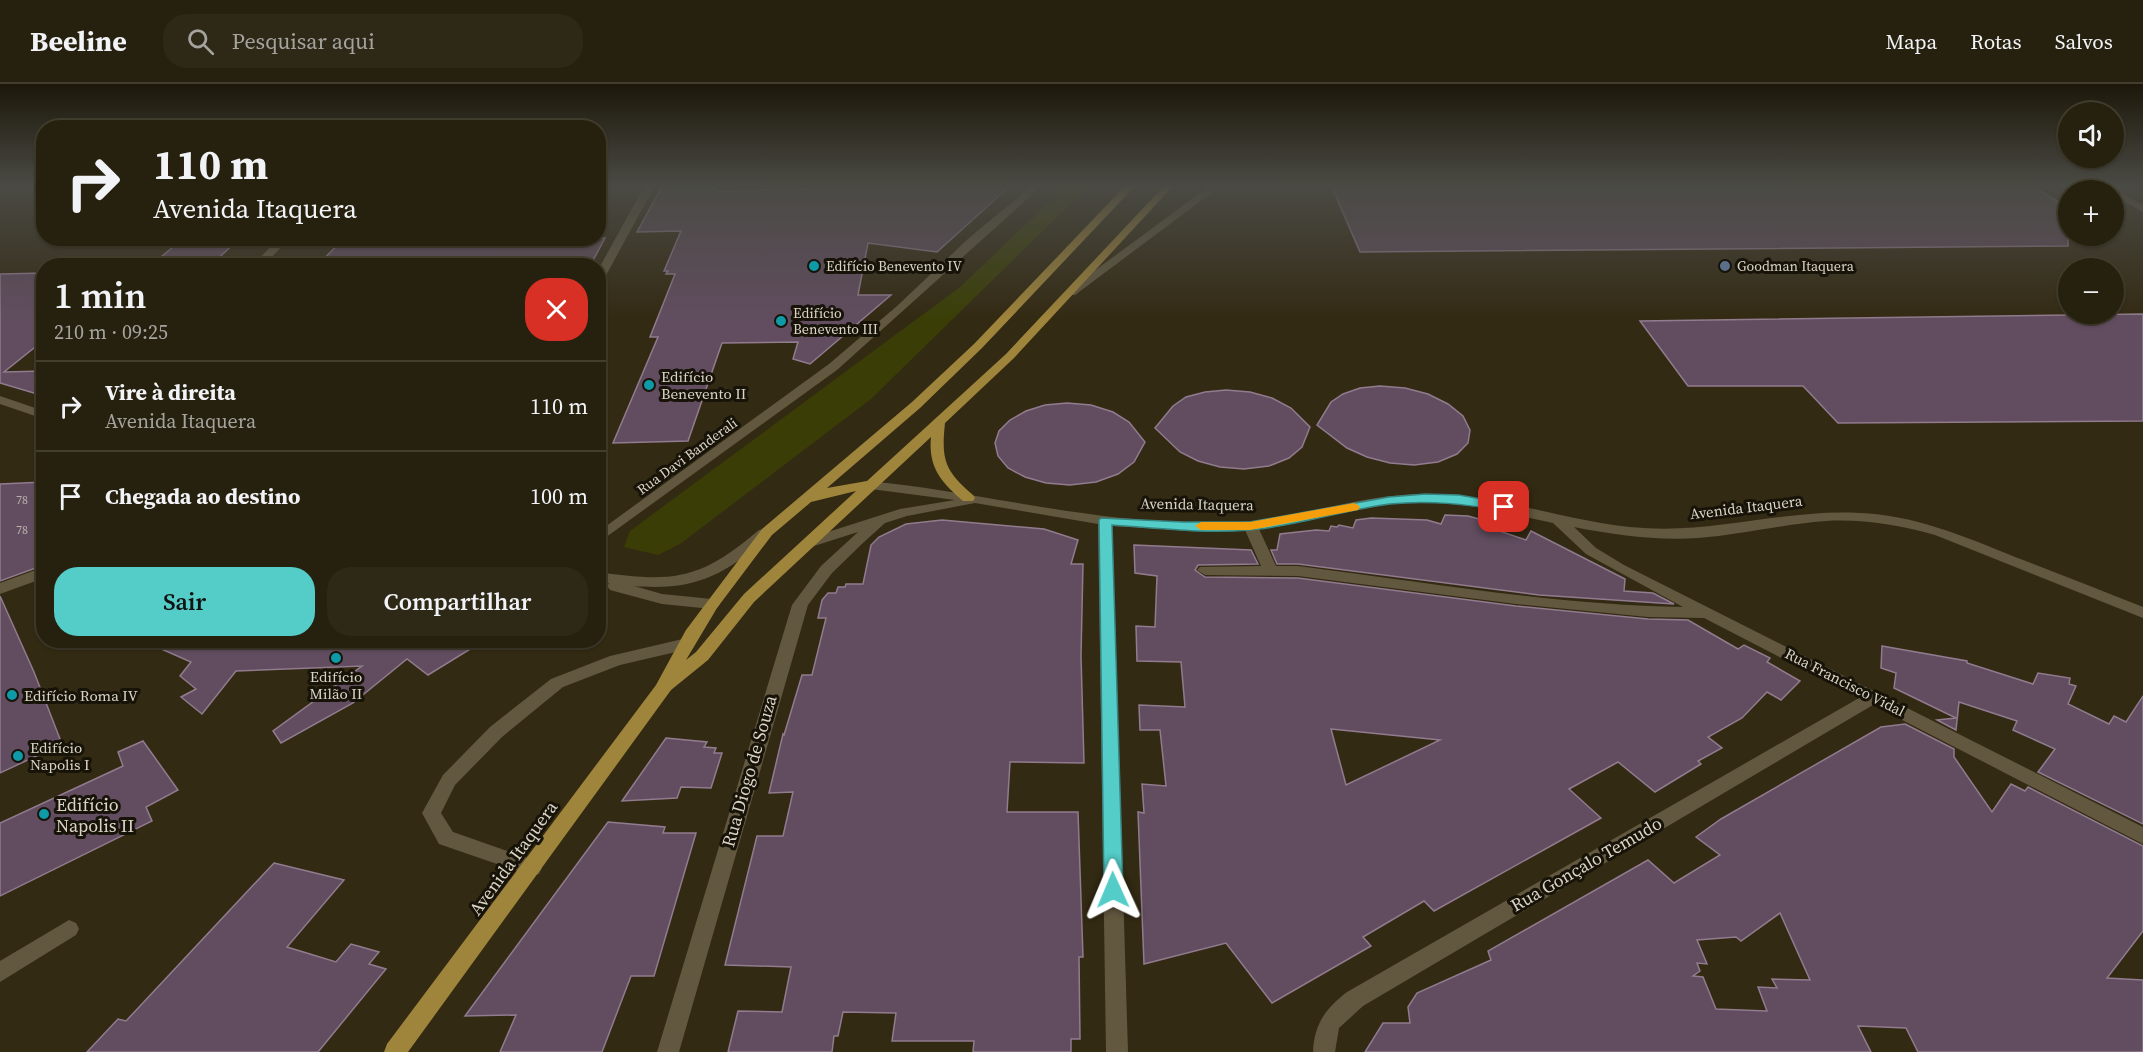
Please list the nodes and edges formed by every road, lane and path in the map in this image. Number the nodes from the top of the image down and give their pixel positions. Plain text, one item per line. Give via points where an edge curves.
1 (626, 230) edge
2 (984, 230) edge
3 (1088, 230) edge
4 (1129, 230) edge
5 (1157, 230) edge
6 (277, 246) edge
7 (265, 258) edge
8 (606, 266) edge
9 (1071, 293) junction
10 (0, 400) edge
11 (0, 406) edge
12 (16, 406) junction
13 (36, 412) edge
14 (939, 421) junction
15 (868, 485) junction
16 (968, 498) junction
17 (984, 501) junction
18 (801, 502) junction
19 (1555, 517) junction
20 (881, 519) junction
21 (1105, 520) junction
22 (1250, 526) junction
23 (767, 532) junction
24 (606, 533) edge
25 (811, 542) junction
26 (1206, 570) dead end
27 (1271, 571) junction
28 (36, 576) edge
29 (606, 579) edge
30 (606, 581) edge
31 (0, 590) edge
32 (749, 598) junction
33 (712, 604) junction
34 (1708, 613) junction
35 (2143, 613) edge
36 (687, 644) junction
37 (663, 689) junction
38 (1874, 697) junction
39 (2143, 836) edge
40 (532, 868) junction
41 (69, 929) dead end
42 (0, 972) edge
43 (396, 1052) edge
44 (668, 1052) edge
45 (1117, 1052) edge
46 (1324, 1052) edge

1 - 8 street
2 - 24 street, Rua Davi Banderali via 833,367
3 - 18 main road, Avenida Itaquera via 916,405
4 - 9 main road
5 - 9 street
6 - 7 street
9 - 14 main road
10 - 12 street
11 - 12 street
12 - 13 street
14 - 15 main road
14 - 16 main road via 938,464 943,476
15 - 16 street, Avenida Itaquera
15 - 18 main road via 828,492
15 - 25 main road
16 - 17 street, Avenida Itaquera
17 - 20 street, Avenida Itaquera
17 - 21 street, Avenida Itaquera
18 - 23 main road, Avenida Itaquera
19 - 22 street, Avenida Itaquera via 1459,499 1425,498 1389,500
19 - 34 street, Rua Francisco Vidal via 1591,551
19 - 35 street, Avenida Itaquera via 1600,528 1697,534 1826,517 1904,522 1940,532
20 - 25 street, Avenida Itaquera
20 - 44 street, Rua Diogo de Souza via 826,568 800,604
21 - 22 street, Avenida Itaquera
21 - 45 street
22 - 27 street
23 - 29 street via 731,560 690,579 658,583
23 - 33 main road, Avenida Itaquera
25 - 32 main road, Avenida Itaquera
26 - 27 street
27 - 34 street via 1338,575 1590,607
28 - 31 street
30 - 33 street via 662,599
32 - 33 main road
32 - 37 main road, Avenida Itaquera via 702,656
33 - 36 main road, Avenida Itaquera
34 - 38 street, Rua Francisco Vidal
36 - 37 main road, Avenida Itaquera
36 - 40 street via 616,660 557,683 496,732 449,780 431,813 446,838
37 - 40 main road, Avenida Itaquera
38 - 39 street, Rua Francisco Vidal
38 - 46 street, Rua Gonçalo Temudo via 1355,999 1332,1016
40 - 43 main road, Avenida Itaquera
41 - 42 street

